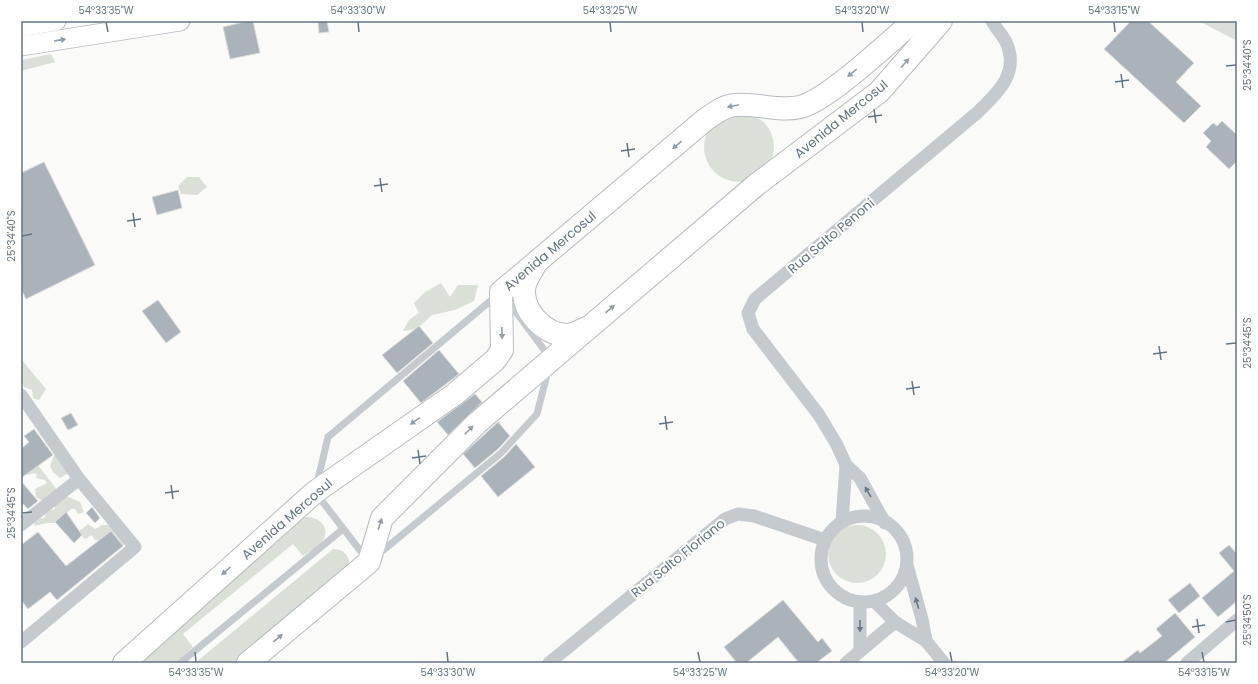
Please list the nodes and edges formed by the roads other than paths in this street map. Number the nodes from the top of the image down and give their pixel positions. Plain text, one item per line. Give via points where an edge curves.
1 (56, 21) edge
2 (914, 21) edge
3 (172, 22) edge
4 (941, 22) edge
5 (992, 22) edge
6 (21, 27) edge
7 (21, 46) edge
8 (538, 261) junction
9 (501, 292) junction
10 (587, 328) junction
11 (552, 359) junction
12 (23, 404) edge
13 (846, 465) junction
14 (79, 479) junction
15 (315, 492) junction
16 (842, 522) junction
17 (885, 522) junction
18 (21, 525) edge
19 (343, 529) junction
20 (825, 540) junction
21 (369, 562) junction
22 (907, 564) junction
23 (874, 601) junction
24 (860, 602) junction
25 (1237, 620) edge
26 (895, 622) junction
27 (926, 641) junction
28 (21, 642) edge
29 (860, 650) junction
30 (124, 663) edge
31 (180, 663) edge
32 (248, 663) edge
33 (549, 663) edge
34 (846, 663) edge
35 (944, 663) edge
36 (1187, 663) edge

1 - 6 main road
2 -> 8 highway, Avenida Mercosul via 842,81 818,99 801,107 782,109 735,105 719,110
7 -> 3 main road
10 -> 4 highway, Avenida Mercosul via 756,185 879,92
5 - 13 street, Rua Salto Penoni via 1006,42 1011,61 1004,86 978,112 755,299 748,313 753,329 819,415
8 - 9 highway, Avenida Mercosul
8 - 10 highway via 526,280 523,292 527,308 548,331 567,335
9 - 11 lane
9 - 15 lane via 328,437
9 -> 15 highway, Avenida Mercosul via 502,350 495,360 455,394
10 - 11 highway, Avenida Mercosul
21 -> 11 highway, Avenida Mercosul via 382,518 394,504 477,422
11 - 21 lane via 537,414 501,453
12 - 14 street
13 - 16 street, Rua Salto Penoni
17 -> 13 street, Rua Salto Penoni via 860,478
14 - 18 street
14 - 28 street via 135,547
15 - 19 lane
15 -> 30 highway, Avenida Mercosul
16 - 17 street via 865,516
16 - 20 street
17 - 22 street via 901,537 906,550
19 - 21 lane
19 - 31 lane
20 - 24 street via 821,553 821,567 826,580 841,595
20 - 33 street, Rua Salto Floriano via 754,516 738,514 725,519
32 -> 21 highway
22 - 23 street via 903,578 894,589
27 -> 22 street
23 - 24 street
23 - 26 street
24 -> 29 street
25 - 36 street
26 - 27 street
26 - 29 street
27 - 35 street
29 - 34 street

